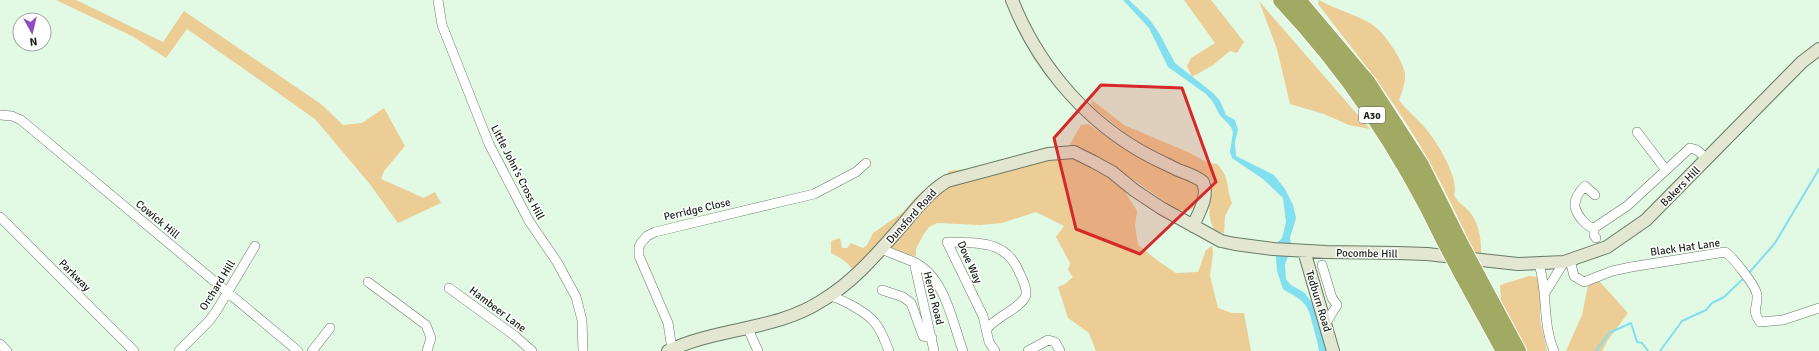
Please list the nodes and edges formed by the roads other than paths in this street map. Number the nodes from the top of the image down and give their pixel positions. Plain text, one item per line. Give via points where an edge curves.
1 (438, 0) edge
2 (1012, 0) edge
3 (1281, 0) edge
4 (1298, 0) edge
5 (1819, 49) edge
6 (0, 115) edge
7 (1637, 132) dead end
8 (1707, 159) junction
9 (866, 163) dead end
10 (1666, 170) junction
11 (1595, 195) dead end
12 (1161, 208) joint
13 (0, 217) edge
14 (1193, 226) junction
15 (1594, 228) junction
16 (1596, 238) dead end
17 (1452, 241) junction
18 (255, 246) dead end
19 (881, 249) junction
20 (1304, 251) junction
21 (1572, 260) junction
22 (914, 262) junction
23 (1539, 264) junction
24 (1322, 265) dead end
25 (1470, 276) junction
26 (368, 282) dead end
27 (449, 288) dead end
28 (882, 290) dead end
29 (228, 293) junction
30 (1545, 293) junction
31 (830, 296) junction
32 (1819, 308) edge
33 (1326, 322) junction
34 (330, 328) dead end
35 (748, 329) junction
36 (987, 329) junction
37 (932, 338) junction
38 (0, 344) edge
39 (670, 350) edge
40 (7, 351) edge
41 (134, 351) edge
42 (179, 351) edge
43 (298, 351) edge
44 (312, 351) edge
45 (427, 351) edge
46 (532, 351) edge
47 (583, 351) edge
48 (758, 351) edge
49 (889, 351) edge
50 (934, 351) edge
51 (963, 351) edge
52 (995, 351) edge
53 (1028, 351) edge
54 (1060, 351) edge
55 (1333, 351) edge
56 (1504, 351) edge
57 (1518, 351) edge
58 (1554, 351) edge

1 - 47 street, Little John's Cross Hill via 442,25 489,144 529,221 557,262 576,298 582,320
2 - 14 main road via 1031,41 1048,68 1090,114 1137,149 1202,182 1205,190 1204,199
3 - 17 highway, A30 via 1344,75
4 - 17 highway, A30 via 1368,83 1421,165
5 - 8 main road, Bakers Hill via 1802,62
6 - 29 street, Cowick Hill via 21,120
7 - 10 street
8 - 10 street via 1697,150 1690,148
8 - 21 main road, Bakers Hill via 1646,220 1607,247
9 - 39 street, Perridge Close via 856,172 814,194 674,227 647,236 639,247 639,256 668,323
10 - 15 street via 1627,206
11 - 15 street via 1585,186 1575,207 1587,225
12 - 14 main road, Pocombe Hill
12 - 19 main road, Dunsford Road via 1112,172 1074,152 1048,154 947,181 918,205
13 - 41 street, Parkway
14 - 20 main road, Pocombe Hill via 1221,241
15 - 16 street
17 - 25 highway, A30, bridge
18 - 29 street, Orchard Hill
19 - 22 street, Heron Road
19 - 31 main road, Dunsford Road via 860,272
20 - 23 main road, Pocombe Hill via 1398,253
20 - 33 main road, Tedburn Road
21 - 23 main road, Pocombe Hill
21 - 30 street
21 - 32 street, Black Hat Lane via 1574,276 1584,282 1612,271 1725,252 1731,255 1757,294 1755,314 1760,322 1783,320
22 - 37 street, Heron Road
22 - 51 street via 926,269 938,286
23 - 30 street
24 - 33 street via 1332,298 1337,305
25 - 56 highway, A30
25 - 57 highway, A30
26 - 45 street via 377,293 426,325 431,338
27 - 46 street, Hambeer Lane
28 - 37 street via 903,297 911,303 923,336
29 - 42 street, Orchard Hill via 209,321
29 - 43 street, Cowick Hill
30 - 58 street via 1545,311
31 - 35 main road, Dunsford Road via 804,311
31 - 49 street via 842,300 870,318 880,330
33 - 55 main road, Tedburn Road
34 - 44 street
35 - 39 main road, Dunsford Road via 712,336
35 - 48 street
36 - 36 street, Dove Way via 993,321 1021,302 1026,295 1019,270 1010,256 998,247 947,242
36 - 52 street, Dove Way via 989,342
37 - 50 street, Heron Road
38 - 40 street
53 - 54 street via 1048,340 1055,342

